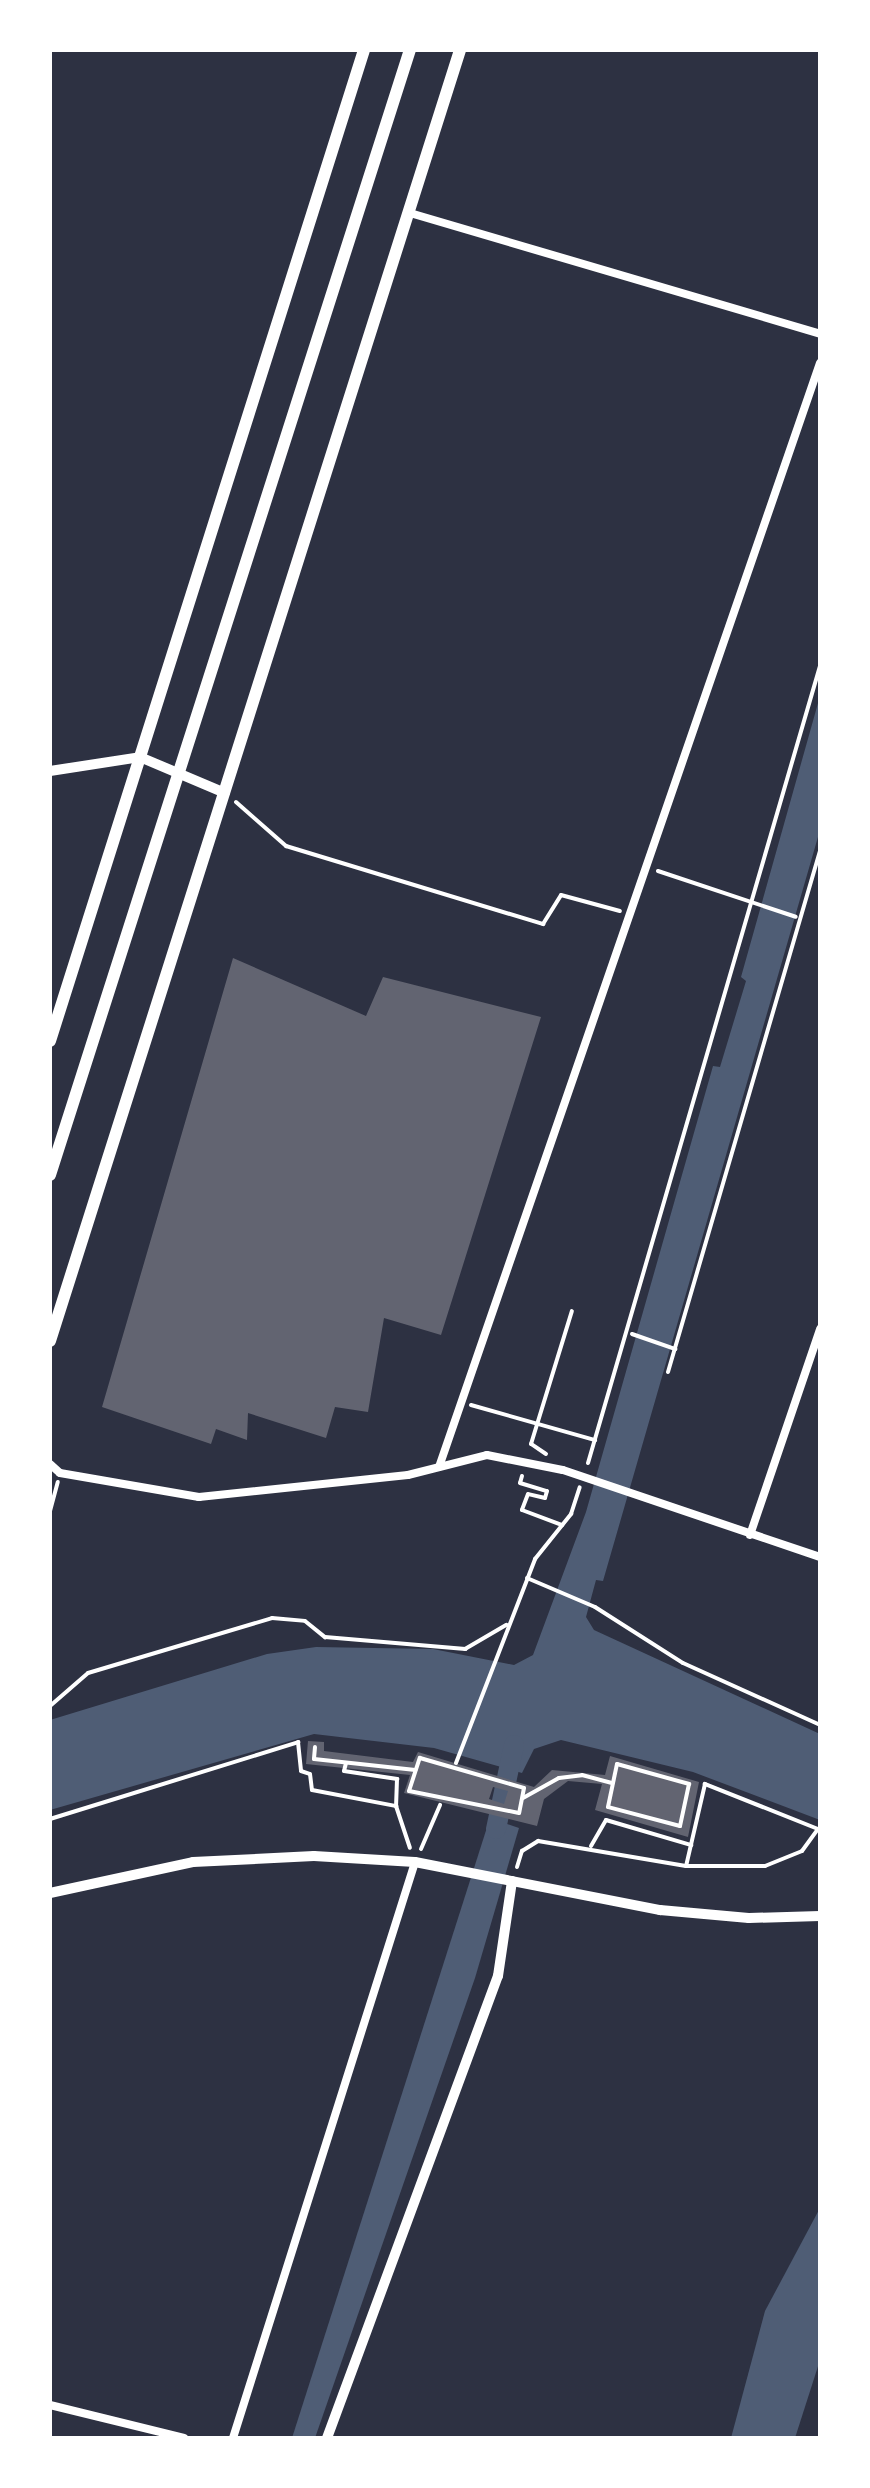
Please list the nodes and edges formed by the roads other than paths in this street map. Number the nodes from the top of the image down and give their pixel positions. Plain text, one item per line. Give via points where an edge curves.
1 (364, 50) edge
2 (410, 50) edge
3 (460, 50) edge
4 (410, 213) junction
5 (820, 334) edge
6 (820, 363) edge
7 (140, 758) junction
8 (50, 771) edge
9 (181, 771) junction
10 (224, 792) junction
11 (50, 1041) edge
12 (50, 1175) edge
13 (820, 1328) edge
14 (50, 1341) edge
15 (50, 1464) edge
16 (440, 1467) junction
17 (750, 1535) junction
18 (820, 1557) edge
19 (415, 1862) junction
20 (512, 1881) junction
21 (50, 1893) edge
22 (820, 1916) edge
23 (50, 2404) edge
24 (184, 2438) edge
25 (233, 2438) edge
26 (327, 2438) edge

1 - 7 main road
2 - 9 main road
3 - 4 main road
4 - 5 street
4 - 10 main road
6 - 16 street
7 - 8 street
7 - 9 street
7 - 11 main road
9 - 10 street
9 - 12 main road
10 - 14 main road
13 - 17 street
15 - 16 street via 60,1473 199,1496
16 - 17 street via 488,1455 564,1470
17 - 18 street
19 - 20 street
19 - 21 street via 314,1856 193,1862
19 - 25 street
20 - 22 street via 660,1910
20 - 26 street via 498,1976
23 - 24 street

